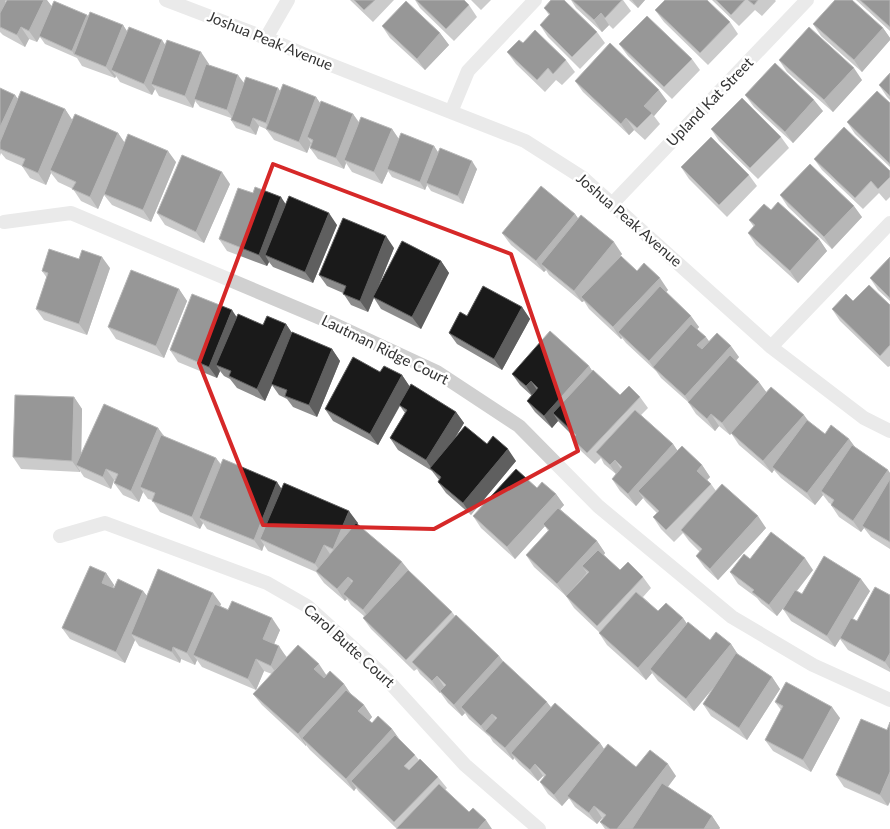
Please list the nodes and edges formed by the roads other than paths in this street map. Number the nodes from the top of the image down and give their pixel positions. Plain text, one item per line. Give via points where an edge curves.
1 (166, 0) edge
2 (288, 0) edge
3 (535, 0) edge
4 (807, 0) edge
5 (266, 38) junction
6 (450, 112) junction
7 (612, 204) junction
8 (4, 222) dead end
9 (890, 223) edge
10 (772, 347) junction
11 (890, 431) edge
12 (60, 536) dead end
13 (890, 700) edge
14 (539, 829) edge

1 - 5 street, Joshua Peak Avenue
2 - 5 street
3 - 6 street via 468,71
4 - 7 street, Upland Kat Street
5 - 6 street, Joshua Peak Avenue
6 - 7 street, Joshua Peak Avenue via 525,141 583,178
7 - 10 street, Joshua Peak Avenue
8 - 13 street, Lautman Ridge Court via 71,213 325,320 437,372 519,426 598,506 732,617 813,665
9 - 10 street
10 - 11 street, Joshua Peak Avenue via 864,418
12 - 14 street, Carol Butte Court via 105,523 268,583 307,606 382,674 465,765

